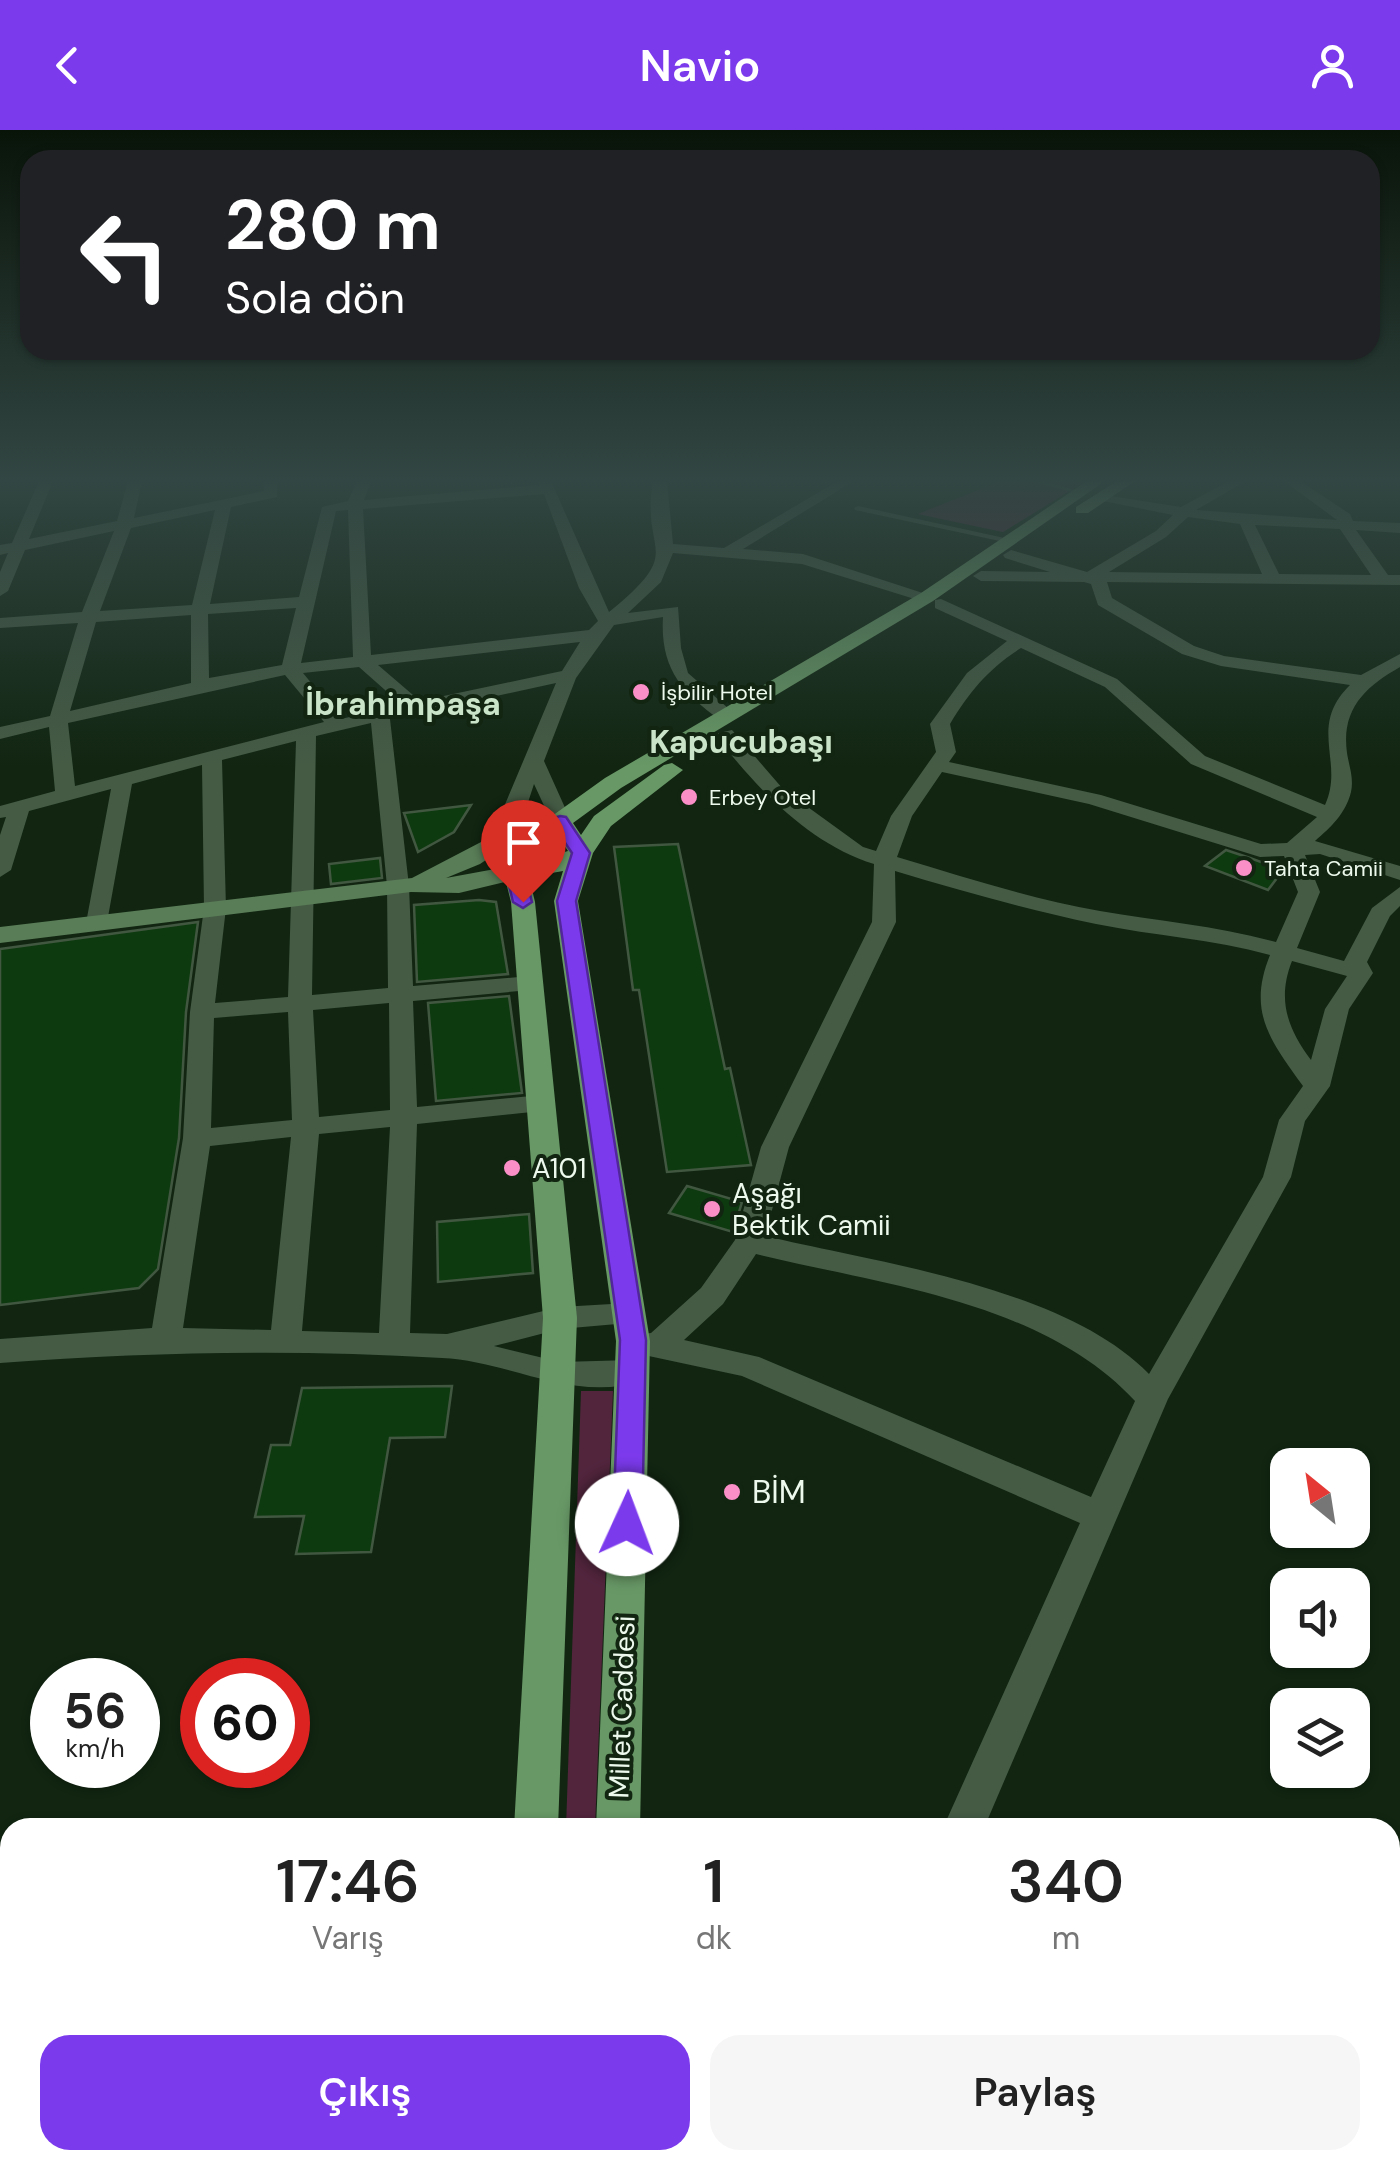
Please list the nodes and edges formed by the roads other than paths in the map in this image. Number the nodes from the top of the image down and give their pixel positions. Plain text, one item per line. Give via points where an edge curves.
1 (106, 576) edge
2 (207, 576) edge
3 (312, 576) edge
4 (358, 576) edge
5 (582, 576) edge
6 (656, 576) edge
7 (858, 576) edge
8 (969, 576) edge
9 (981, 576) edge
10 (1090, 576) edge
11 (1096, 576) edge
12 (1271, 576) edge
13 (1272, 579) junction
14 (1392, 580) edge
15 (934, 600) junction
16 (306, 602) junction
17 (199, 613) junction
18 (88, 619) junction
19 (0, 623) edge
20 (600, 628) junction
21 (1019, 642) junction
22 (1400, 659) edge
23 (362, 660) junction
24 (290, 669) junction
25 (568, 675) junction
26 (1363, 680) junction
27 (200, 685) junction
28 (414, 706) junction
29 (380, 715) junction
30 (58, 720) junction
31 (336, 725) junction
32 (726, 725) junction
33 (306, 732) junction
34 (0, 734) edge
35 (212, 758) junction
36 (534, 761) junction
37 (937, 766) junction
38 (122, 782) junction
39 (66, 796) junction
40 (9, 810) edge
41 (1330, 815) junction
42 (560, 821) junction
43 (506, 836) junction
44 (1292, 850) junction
45 (581, 853) junction
46 (884, 863) junction
47 (0, 870) edge
48 (517, 872) junction
49 (1400, 873) edge
50 (404, 886) junction
51 (1400, 894) edge
52 (303, 898) junction
53 (216, 908) junction
54 (98, 923) junction
55 (0, 934) edge
56 (1282, 950) junction
57 (1361, 973) junction
58 (530, 983) junction
59 (398, 996) junction
60 (300, 1004) junction
61 (202, 1012) junction
62 (1317, 1086) junction
63 (540, 1102) junction
64 (404, 1118) junction
65 (306, 1128) junction
66 (196, 1138) junction
67 (749, 1242) junction
68 (560, 1318) junction
69 (166, 1339) junction
70 (286, 1342) junction
71 (638, 1343) junction
72 (394, 1344) junction
73 (446, 1346) junction
74 (0, 1351) edge
75 (560, 1374) junction
76 (1152, 1398) junction
77 (1098, 1515) junction
78 (537, 1818) edge
79 (618, 1818) edge
80 (967, 1818) edge

1 - 18 street
2 - 17 street
3 - 16 street
4 - 23 street
5 - 20 street
6 - 20 street
7 - 15 street
8 - 15 main road
9 - 15 main road
10 - 26 street via 1104,601 1188,650 1221,662
11 - 13 street
12 - 13 street
13 - 14 street
15 - 21 street
15 - 32 main road
16 - 17 street
16 - 24 street
17 - 18 street
17 - 27 street
18 - 19 street
18 - 30 street
20 - 23 street
20 - 25 street
20 - 32 street via 672,612 670,658 685,687
21 - 37 street via 981,664 965,683 940,724 946,752
21 - 41 street via 1110,683 1198,760
22 - 26 street
23 - 24 street
23 - 28 street
24 - 27 street
24 - 31 street
25 - 28 street
25 - 36 street
26 - 41 street via 1338,709 1342,789
27 - 30 street
28 - 29 street
29 - 31 street
29 - 50 street
30 - 34 street
30 - 39 street
31 - 33 street
32 - 42 main road
32 - 45 main road via 602,822
32 - 46 street via 776,793 854,852
33 - 35 street
33 - 52 street
35 - 38 street
35 - 53 street
36 - 42 street
36 - 43 street via 514,797
37 - 44 street via 1094,799 1260,851
37 - 46 street via 896,819
38 - 39 street
38 - 54 street
39 - 40 street
40 - 47 street
41 - 44 street
42 - 43 main road
42 - 45 main road
43 - 48 main road
43 - 50 street
44 - 49 street via 1322,847
44 - 56 street via 1309,892
45 - 48 main road
45 - 71 main road, Millet Caddesi via 566,901
46 - 56 street via 1017,900
46 - 67 street via 884,922 775,1147
48 - 50 street via 459,886
48 - 58 main road
50 - 52 street
50 - 59 street
51 - 57 street via 1380,913 1355,962
52 - 53 street
52 - 60 street
53 - 54 street
53 - 61 street
54 - 55 street
56 - 57 street
56 - 62 street via 1267,1000 1282,1042
57 - 62 street via 1337,1010
58 - 59 street
58 - 63 main road
59 - 60 street
59 - 64 street
60 - 61 street
60 - 65 street
61 - 66 street
62 - 76 street via 1292,1120 1277,1177
63 - 64 street
63 - 68 main road
64 - 65 street
64 - 72 street
65 - 66 street
65 - 70 street
66 - 69 street
67 - 71 street via 712,1296
67 - 76 street via 1007,1304 1116,1360
68 - 71 street
68 - 73 street
68 - 75 main road
69 - 70 street
69 - 74 street
70 - 72 street
71 - 75 street
71 - 77 street via 748,1366
71 - 79 main road, Millet Caddesi
72 - 73 street
73 - 75 street
75 - 78 main road
76 - 77 street
77 - 80 street

